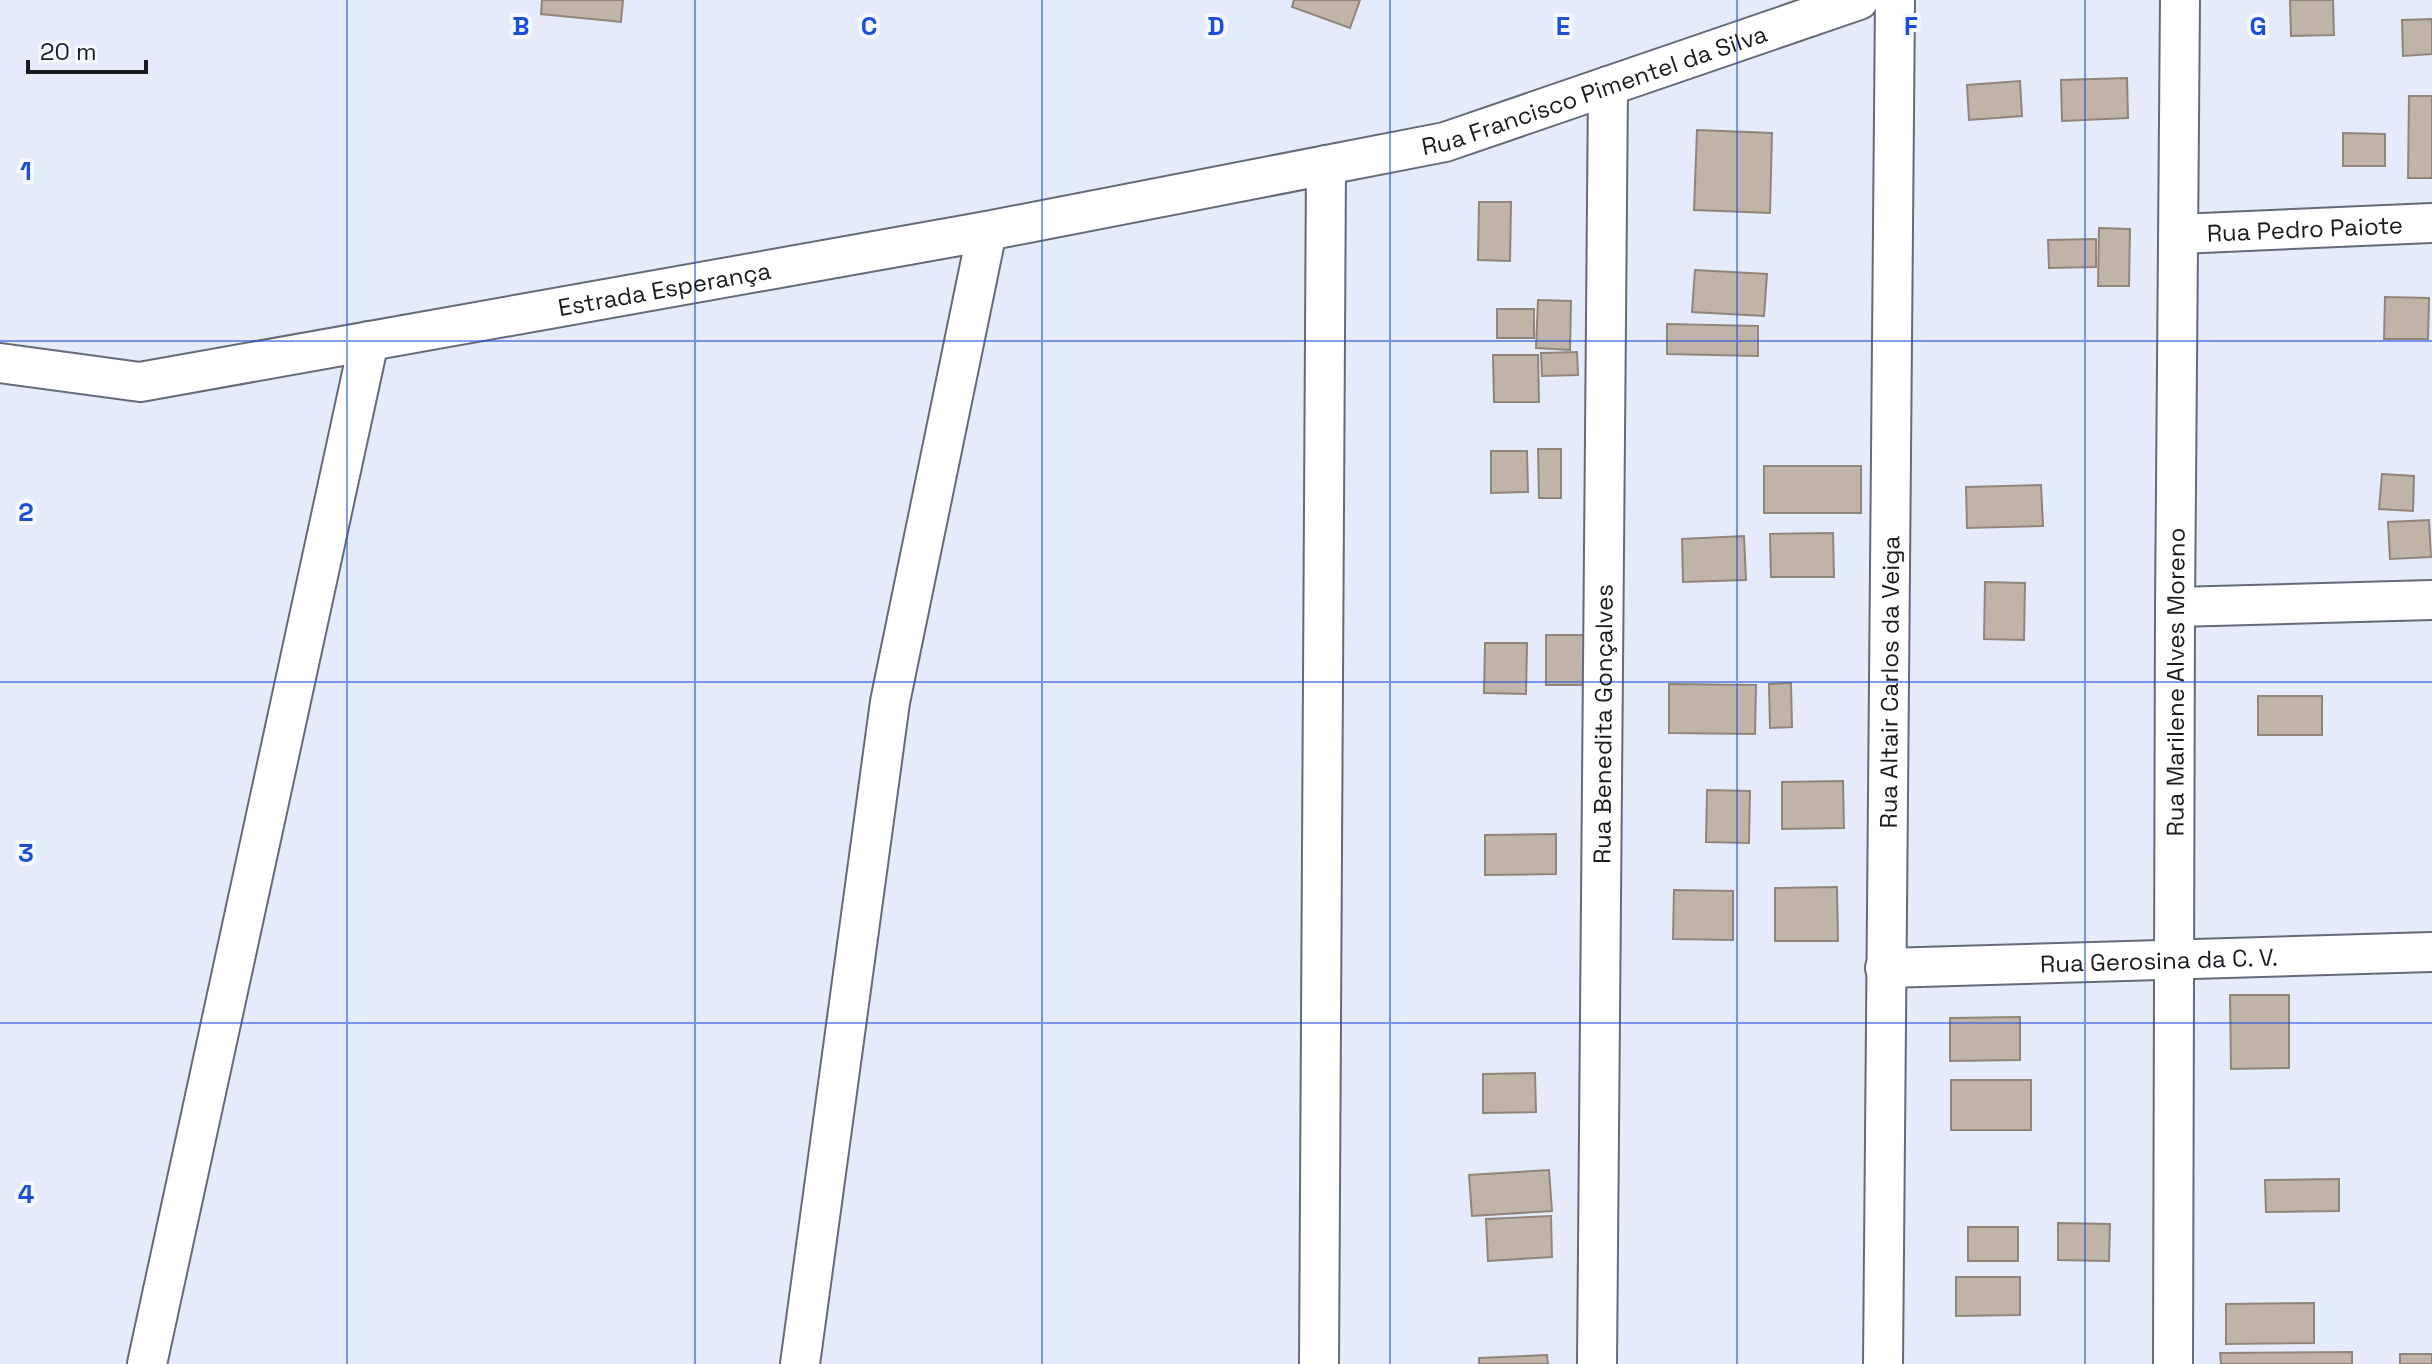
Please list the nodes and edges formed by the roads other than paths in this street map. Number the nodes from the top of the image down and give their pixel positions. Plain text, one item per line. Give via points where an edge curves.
1 (1859, 0) edge
2 (1895, 0) edge
3 (2180, 0) edge
4 (1608, 86) junction
5 (1326, 165) junction
6 (2432, 223) edge
7 (987, 231) junction
8 (2179, 234) junction
9 (369, 341) junction
10 (0, 363) edge
11 (2432, 600) edge
12 (2175, 607) junction
13 (2432, 952) edge
14 (2175, 961) junction
15 (1885, 968) junction
16 (147, 1364) edge
17 (800, 1364) edge
18 (1319, 1364) edge
19 (1597, 1364) edge
20 (1883, 1364) edge
21 (2173, 1364) edge

1 - 4 street, Rua Francisco Pimentel da Silva
2 - 15 street, Rua Altair Carlos da Veiga
3 - 8 street, Rua Marilene Alves Moreno
4 - 5 street, Rua Francisco Pimentel da Silva via 1445,142
4 - 19 street, Rua Benedita Gonçalves
5 - 7 street, Estrada Esperança
5 - 18 street
6 - 8 street, Rua Pedro Paiote
7 - 9 street, Estrada Esperança
7 - 17 street via 890,702
8 - 12 street, Rua Marilene Alves Moreno
9 - 10 street, Estrada Esperança via 140,382
9 - 16 street
11 - 12 street
12 - 14 street, Rua Marilene Alves Moreno
13 - 14 street, Rua Gerosina da C. V.
14 - 15 street, Rua Gerosina da C. V.
14 - 21 street, Rua Marilene Alves Moreno
15 - 20 street, Rua Altair Carlos da Veiga

